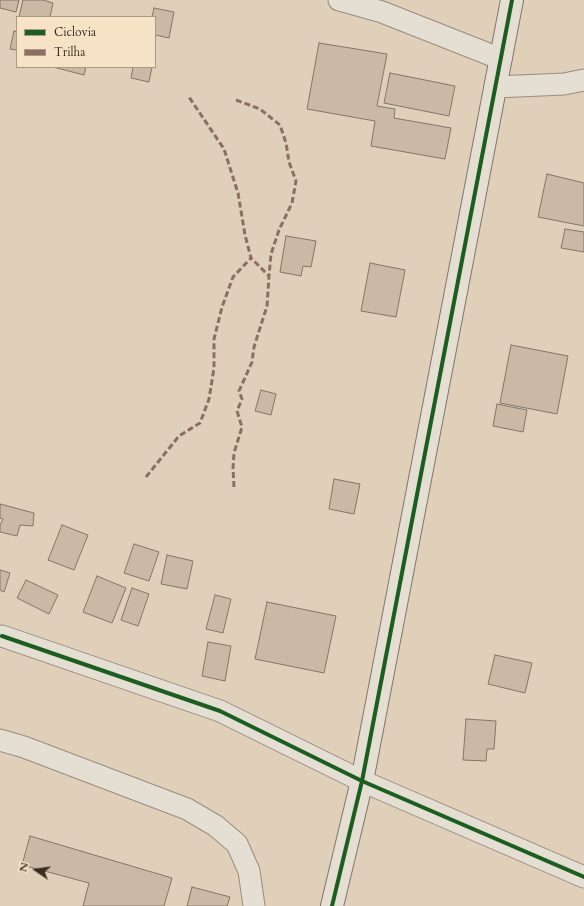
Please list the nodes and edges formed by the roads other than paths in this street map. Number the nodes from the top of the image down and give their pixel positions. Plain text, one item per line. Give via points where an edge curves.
1 (339, 0) edge
2 (512, 0) edge
3 (501, 59) junction
4 (584, 80) edge
5 (496, 87) junction
6 (1, 640) edge
7 (0, 740) edge
8 (362, 781) junction
9 (584, 877) edge
10 (254, 906) edge
11 (332, 906) edge

1 - 3 street via 382,12
2 - 3 street
3 - 5 street
4 - 5 street via 564,84
5 - 8 street
6 - 8 street via 220,711
7 - 10 street via 187,809 216,826 237,844 249,871
8 - 9 street
8 - 11 street

